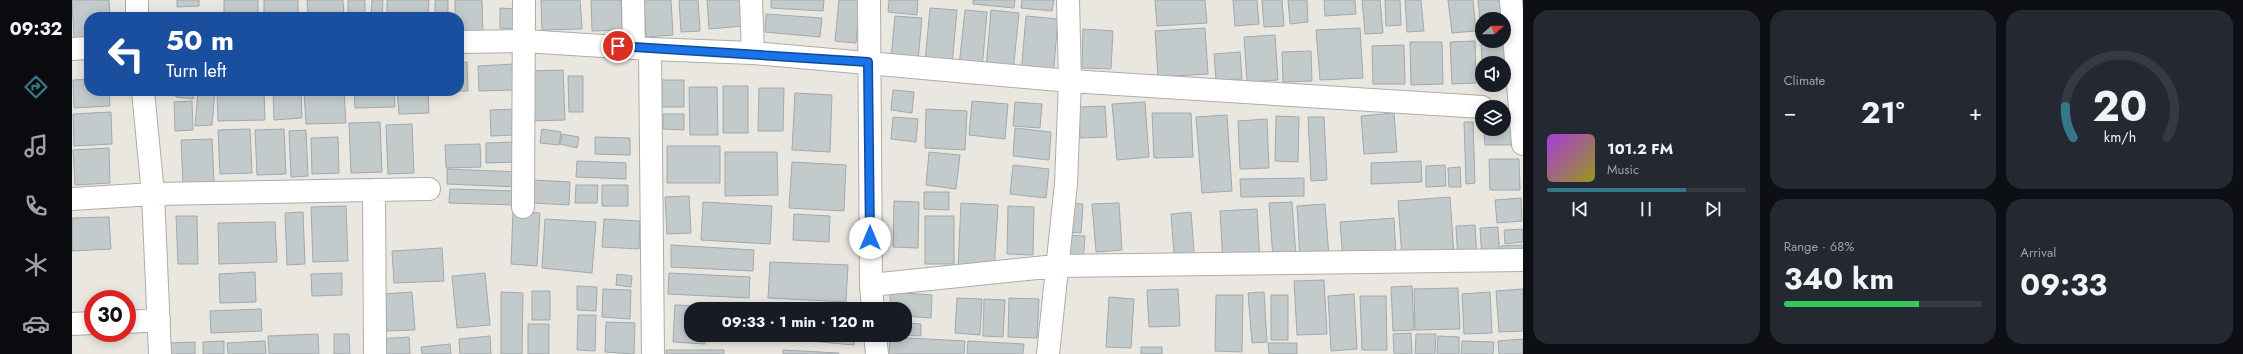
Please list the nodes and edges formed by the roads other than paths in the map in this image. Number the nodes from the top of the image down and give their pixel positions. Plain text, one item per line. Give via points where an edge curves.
1 (137, 0) edge
2 (524, 0) edge
3 (633, 0) edge
4 (751, 0) edge
5 (869, 0) edge
6 (1068, 0) edge
7 (1511, 0) edge
8 (137, 12) edge
9 (524, 41) junction
10 (464, 42) edge
11 (84, 48) edge
12 (642, 48) junction
13 (72, 49) edge
14 (752, 53) junction
15 (868, 62) junction
16 (1070, 81) junction
17 (143, 96) edge
18 (1475, 107) edge
19 (1515, 109) edge
20 (1523, 144) edge
21 (429, 189) dead end
22 (374, 190) junction
23 (153, 194) junction
24 (72, 198) edge
25 (523, 207) dead end
26 (1523, 260) edge
27 (1056, 266) junction
28 (870, 285) junction
29 (872, 302) edge
30 (159, 320) junction
31 (136, 321) edge
32 (84, 323) edge
33 (72, 324) edge
34 (876, 342) edge
35 (160, 354) edge
36 (375, 354) edge
37 (653, 354) edge
38 (877, 354) edge
39 (1048, 354) edge

1 - 8 street
2 - 9 street
3 - 12 street
4 - 14 street
5 - 15 street
6 - 16 street
7 - 19 street
9 - 10 street
9 - 12 street
9 - 25 street
11 - 13 street
12 - 14 street
12 - 37 street
14 - 15 street
15 - 16 street
15 - 28 street
16 - 18 street
16 - 27 street via 1066,184
17 - 23 street
19 - 20 street
21 - 22 street
22 - 23 street
22 - 36 street
23 - 24 street
23 - 30 street
26 - 27 street
27 - 28 street
27 - 39 street
28 - 29 street
30 - 31 street
30 - 35 street
32 - 33 street
34 - 38 street

